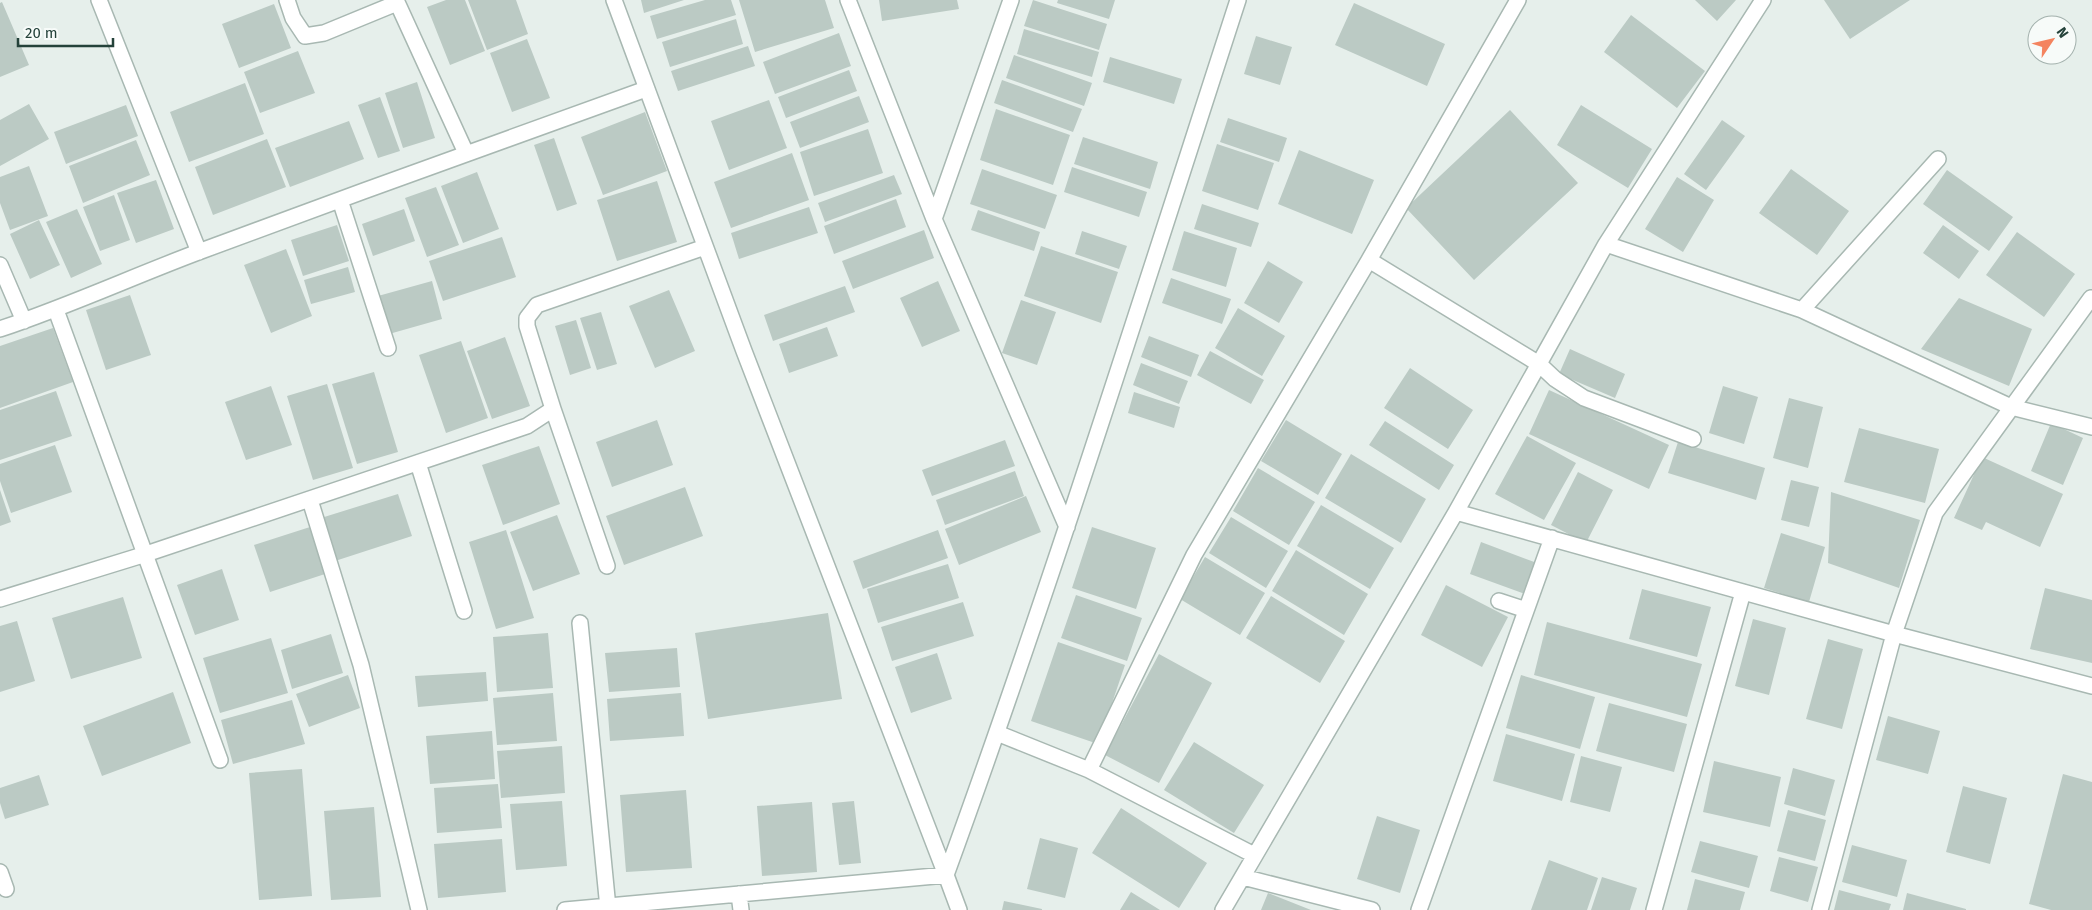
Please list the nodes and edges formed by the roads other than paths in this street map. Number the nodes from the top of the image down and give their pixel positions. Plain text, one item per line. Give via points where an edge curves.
1 (99, 0) edge
2 (287, 0) edge
3 (614, 0) edge
4 (848, 0) edge
5 (1011, 0) edge
6 (1238, 0) edge
7 (1518, 0) edge
8 (1764, 0) edge
9 (396, 1) edge
10 (646, 89) junction
11 (466, 153) junction
12 (1938, 159) dead end
13 (340, 200) junction
14 (934, 219) junction
15 (1606, 244) junction
16 (704, 247) junction
17 (199, 252) junction
18 (1369, 260) junction
19 (0, 265) edge
20 (2091, 298) edge
21 (56, 310) junction
22 (1802, 310) junction
23 (24, 321) junction
24 (0, 329) edge
25 (388, 348) dead end
26 (1539, 364) junction
27 (2011, 407) junction
28 (553, 409) junction
29 (2092, 427) edge
30 (1693, 439) dead end
31 (418, 463) junction
32 (310, 500) junction
33 (1456, 512) junction
34 (1067, 527) junction
35 (1552, 538) junction
36 (146, 554) junction
37 (607, 566) dead end
38 (1743, 592) junction
39 (0, 599) edge
40 (1499, 601) dead end
41 (1526, 610) junction
42 (464, 611) dead end
43 (580, 623) dead end
44 (1894, 634) junction
45 (2092, 686) edge
46 (997, 734) junction
47 (220, 760) dead end
48 (1089, 770) junction
49 (1254, 856) junction
50 (0, 872) edge
51 (946, 876) junction
52 (1243, 877) junction
53 (6, 889) dead end
54 (739, 894) junction
55 (608, 908) junction
56 (419, 910) edge
57 (565, 910) edge
58 (741, 910) edge
59 (959, 910) edge
60 (1223, 910) edge
61 (1372, 910) edge
62 (1419, 910) edge
63 (1654, 910) edge
64 (1820, 910) edge

1 - 17 street
2 - 9 street via 293,18 305,36 324,33
3 - 10 street
4 - 14 street
5 - 14 street
6 - 34 street
7 - 18 street
8 - 15 street
9 - 11 street
10 - 11 street
10 - 16 street
11 - 13 street
12 - 22 street
13 - 17 street
13 - 25 street
14 - 34 street
15 - 22 street
15 - 26 street
16 - 28 street via 537,305 527,318 528,326
16 - 51 street
17 - 21 street
18 - 26 street
18 - 48 street via 1194,555
19 - 23 street
20 - 27 street
21 - 23 street
21 - 36 street
22 - 27 street
23 - 24 street
26 - 30 street via 1584,398
26 - 33 street
27 - 29 street
27 - 44 street via 1935,513
28 - 31 street via 527,426
28 - 37 street
31 - 32 street
31 - 42 street
32 - 36 street
32 - 56 street via 361,664
33 - 35 street
33 - 49 street
34 - 46 street
35 - 38 street
35 - 41 street
36 - 39 street
36 - 47 street
38 - 44 street
38 - 63 street
40 - 41 street
41 - 62 street
43 - 55 street
44 - 45 street
44 - 64 street
46 - 48 street
46 - 51 street
48 - 49 street
49 - 52 street
50 - 53 street
51 - 54 street
51 - 59 street
52 - 60 street
52 - 61 street
54 - 55 street
54 - 58 street
55 - 57 street

